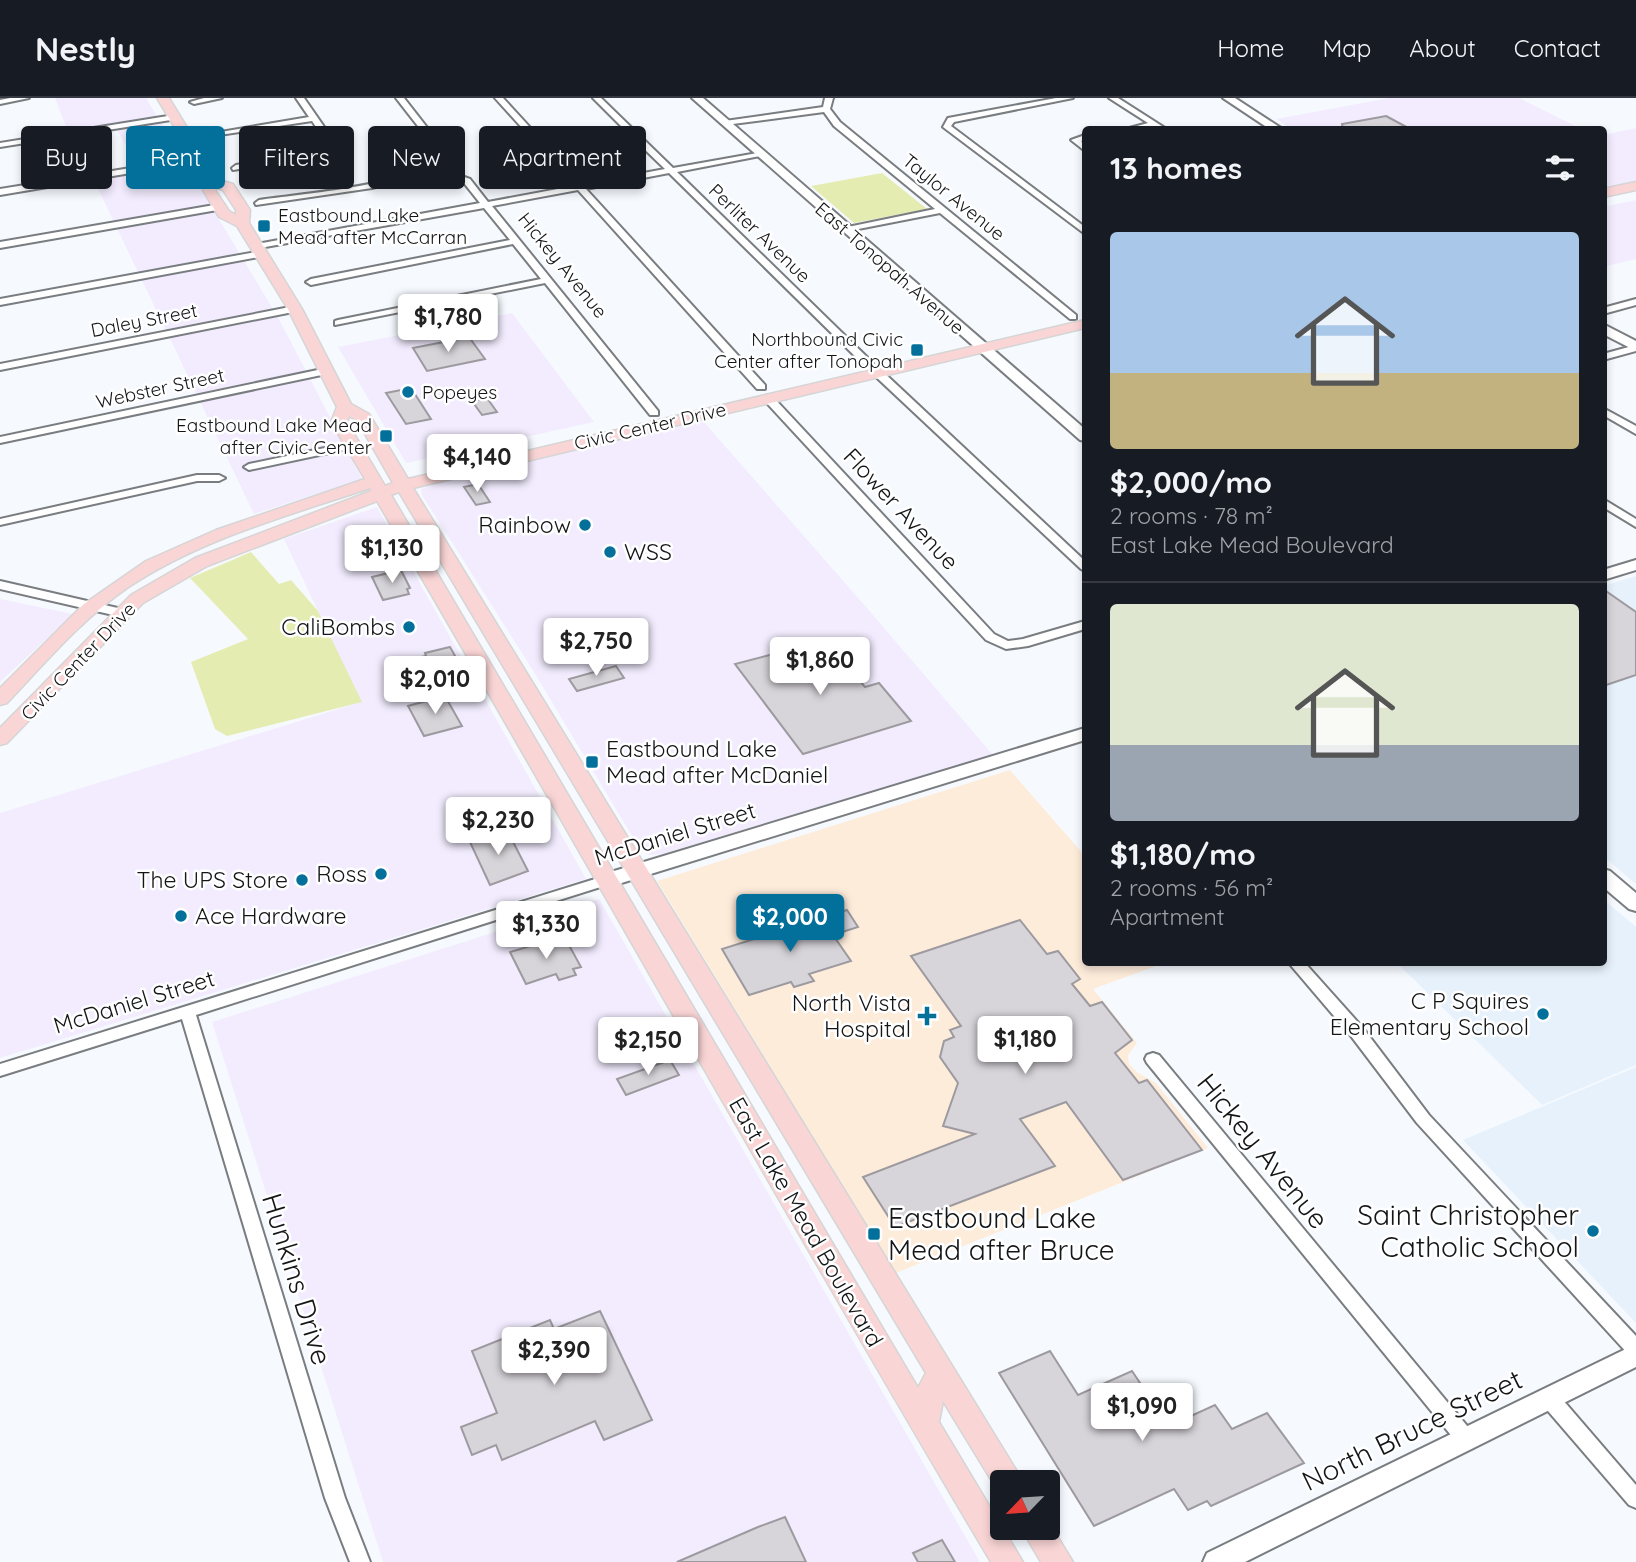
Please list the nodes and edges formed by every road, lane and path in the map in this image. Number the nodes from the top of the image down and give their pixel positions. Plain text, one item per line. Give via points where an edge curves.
1 (25, 98) edge
2 (163, 98) edge
3 (218, 98) edge
4 (300, 98) edge
5 (400, 98) edge
6 (499, 98) edge
7 (597, 98) edge
8 (697, 98) edge
9 (829, 98) edge
10 (1069, 98) edge
11 (1113, 98) edge
12 (1228, 98) edge
13 (0, 102) edge
14 (194, 102) dead end
15 (826, 109) junction
16 (174, 117) junction
17 (315, 118) junction
18 (725, 123) junction
19 (1156, 124) junction
20 (179, 126) edge
21 (422, 126) edge
22 (525, 126) edge
23 (626, 126) edge
24 (1146, 126) edge
25 (1159, 126) edge
26 (1273, 126) edge
27 (225, 132) edge
28 (0, 145) edge
29 (646, 146) edge
30 (760, 154) junction
31 (236, 168) dead end
32 (671, 170) junction
33 (126, 171) edge
34 (646, 175) edge
35 (465, 180) edge
36 (368, 184) edge
37 (225, 186) edge
38 (210, 189) edge
39 (570, 189) edge
40 (582, 189) edge
41 (1633, 190) edge
42 (0, 192) edge
43 (1607, 199) edge
44 (259, 203) dead end
45 (487, 205) junction
46 (220, 207) junction
47 (943, 211) junction
48 (242, 223) junction
49 (1082, 229) edge
50 (846, 230) junction
51 (516, 241) junction
52 (0, 245) edge
53 (259, 251) junction
54 (548, 280) junction
55 (312, 282) dead end
56 (0, 302) edge
57 (1636, 302) edge
58 (295, 309) junction
59 (1607, 310) edge
60 (1081, 318) edge
61 (1607, 319) edge
62 (338, 323) dead end
63 (1607, 330) edge
64 (1636, 336) edge
65 (976, 344) junction
66 (1636, 348) edge
67 (1607, 356) edge
68 (0, 367) edge
69 (873, 368) junction
70 (327, 371) junction
71 (764, 393) junction
72 (345, 407) junction
73 (654, 413) junction
74 (1607, 413) edge
75 (1636, 431) edge
76 (1082, 434) edge
77 (0, 440) edge
78 (353, 445) junction
79 (249, 467) dead end
80 (219, 478) dead end
81 (389, 483) junction
82 (1607, 505) edge
83 (0, 522) edge
84 (1636, 524) edge
85 (1082, 564) edge
86 (1636, 565) edge
87 (1607, 574) edge
88 (0, 585) edge
89 (91, 607) junction
90 (122, 612) junction
91 (1082, 626) edge
92 (513, 668) junction
93 (489, 674) junction
94 (0, 699) edge
95 (1082, 736) edge
96 (0, 739) edge
97 (637, 871) junction
98 (1607, 879) edge
99 (608, 880) junction
100 (1636, 904) edge
101 (1299, 966) edge
102 (187, 1011) junction
103 (729, 1023) junction
104 (1153, 1059) dead end
105 (0, 1070) edge
106 (721, 1075) junction
107 (1636, 1349) edge
108 (1636, 1355) edge
109 (942, 1375) junction
110 (1549, 1398) junction
111 (925, 1421) junction
112 (1466, 1439) junction
113 (1001, 1470) edge
114 (1636, 1499) edge
115 (1044, 1540) edge
116 (360, 1562) edge
117 (1008, 1562) edge
118 (1058, 1562) edge
119 (1217, 1562) edge

1 - 13 street
2 - 16 main road, East Lake Mead Boulevard
3 - 14 street
4 - 17 street
5 - 21 street
6 - 22 street
7 - 23 street, Perliter Avenue
8 - 18 street, East Tonopah Avenue
9 - 15 street
10 - 49 street via 948,122 947,127
11 - 19 street
12 - 26 street
15 - 18 street
15 - 47 street, Taylor Avenue via 837,124
16 - 20 main road, East Lake Mead Boulevard
16 - 28 street
17 - 27 street
17 - 31 street via 334,147 331,150
18 - 30 street, East Tonopah Avenue
19 - 24 street
19 - 25 street
29 - 32 street, Perliter Avenue
30 - 32 street
30 - 50 street, East Tonopah Avenue
32 - 34 street
32 - 69 street, Perliter Avenue
33 - 42 street
35 - 45 street, Hickey Avenue
36 - 44 street
37 - 48 main road, East Lake Mead Boulevard via 243,210
38 - 46 main road, East Lake Mead Boulevard
39 - 45 street
40 - 71 street, Flower Avenue
41 - 43 main road
45 - 51 street, Hickey Avenue
45 - 53 street
46 - 48 main road, East Lake Mead Boulevard
46 - 52 street
47 - 50 street
47 - 60 street, Taylor Avenue
48 - 53 main road, East Lake Mead Boulevard
50 - 65 street, East Tonopah Avenue
51 - 54 street, Hickey Avenue
51 - 55 street
53 - 56 street
53 - 58 main road, East Lake Mead Boulevard
54 - 62 street
54 - 73 street, Hickey Avenue
57 - 59 street
58 - 68 street, Daley Street
58 - 70 main road, East Lake Mead Boulevard
60 - 65 main road, Civic Center Drive
61 - 64 street
63 - 66 street
65 - 69 main road, Civic Center Drive
65 - 76 street, East Tonopah Avenue
66 - 67 street
69 - 71 main road, Civic Center Drive
69 - 71 main road, Civic Center Drive via 819,374
69 - 85 street, Perliter Avenue
70 - 72 main road, East Lake Mead Boulevard
70 - 77 street, Webster Street
71 - 73 main road, Civic Center Drive
71 - 81 main road, Civic Center Drive via 713,411
71 - 91 street, Flower Avenue via 990,637 1006,645 1024,643
72 - 78 main road, East Lake Mead Boulevard via 339,422
72 - 81 main road, East Lake Mead Boulevard via 363,417
73 - 81 main road, Civic Center Drive
74 - 75 street
78 - 79 street
78 - 81 main road, East Lake Mead Boulevard
80 - 83 street via 197,478
81 - 89 main road, Civic Center Drive via 206,540 148,569
81 - 90 main road, Civic Center Drive via 201,562
81 - 92 main road, East Lake Mead Boulevard
81 - 93 main road, East Lake Mead Boulevard
82 - 84 street
86 - 87 street
88 - 89 street
89 - 90 street
89 - 94 main road, Civic Center Drive
90 - 96 main road, Civic Center Drive
92 - 93 main road
92 - 97 main road, East Lake Mead Boulevard
93 - 99 main road, East Lake Mead Boulevard
95 - 97 street, McDaniel Street
97 - 99 street, McDaniel Street
97 - 103 main road, East Lake Mead Boulevard
98 - 100 street
99 - 102 street, McDaniel Street
99 - 106 main road, East Lake Mead Boulevard
101 - 107 street via 1357,1032 1423,1119
102 - 105 street, McDaniel Street
102 - 116 street, Hunkins Drive via 335,1498
103 - 106 main road via 722,1044
103 - 109 main road, East Lake Mead Boulevard
104 - 112 street, Hickey Avenue
106 - 111 main road, East Lake Mead Boulevard via 863,1323
108 - 110 street, North Bruce Street
109 - 111 main road via 932,1386
109 - 113 main road, East Lake Mead Boulevard
110 - 112 street, North Bruce Street
110 - 114 street
111 - 117 main road, East Lake Mead Boulevard
112 - 119 street, North Bruce Street
115 - 118 main road

